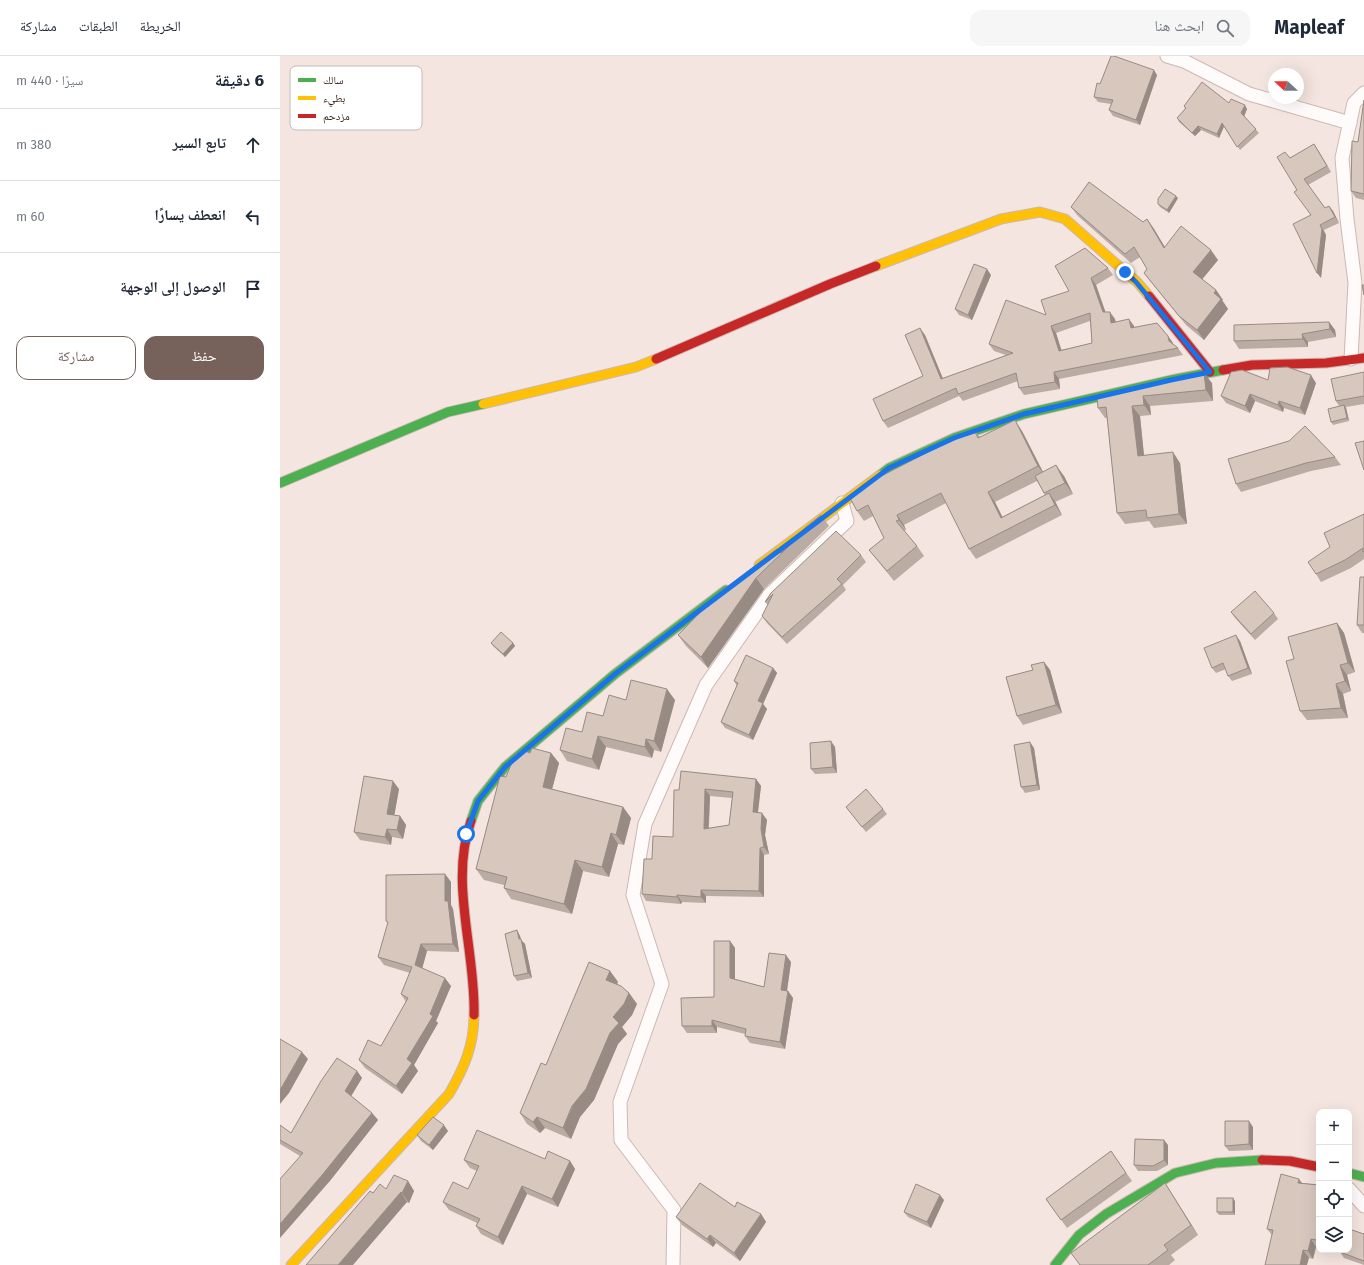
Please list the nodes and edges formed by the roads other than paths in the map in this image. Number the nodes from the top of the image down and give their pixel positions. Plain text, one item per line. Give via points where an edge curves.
1 (1166, 56) edge
2 (1364, 93) edge
3 (1350, 123) junction
4 (1358, 359) edge
5 (1210, 372) junction
6 (280, 484) edge
7 (842, 503) junction
8 (754, 569) edge
9 (735, 583) edge
10 (1316, 1166) edge
11 (1352, 1174) edge
12 (1364, 1177) edge
13 (1352, 1193) edge
14 (1364, 1206) edge
15 (291, 1265) edge
16 (673, 1265) edge
17 (1055, 1265) edge

1 - 3 street via 1184,60 1249,94
2 - 3 street via 1354,103
3 - 4 street via 1342,158 1355,283
4 - 5 street via 1326,363 1252,365
5 - 6 street via 1136,282 1065,219 1040,212 1001,220 830,284 636,367 448,412
5 - 7 street via 1024,414 954,438 889,468
7 - 8 street
7 - 16 street via 847,521 770,594 706,685 645,824 633,894 662,984 620,1102 621,1140 674,1210
9 - 15 street via 609,680 505,767 478,801 466,834 463,862 464,910 475,993 474,1032 464,1068 444,1099
10 - 17 street via 1290,1161 1247,1160 1216,1163 1175,1173 1106,1214 1079,1235
11 - 12 street
13 - 14 street

